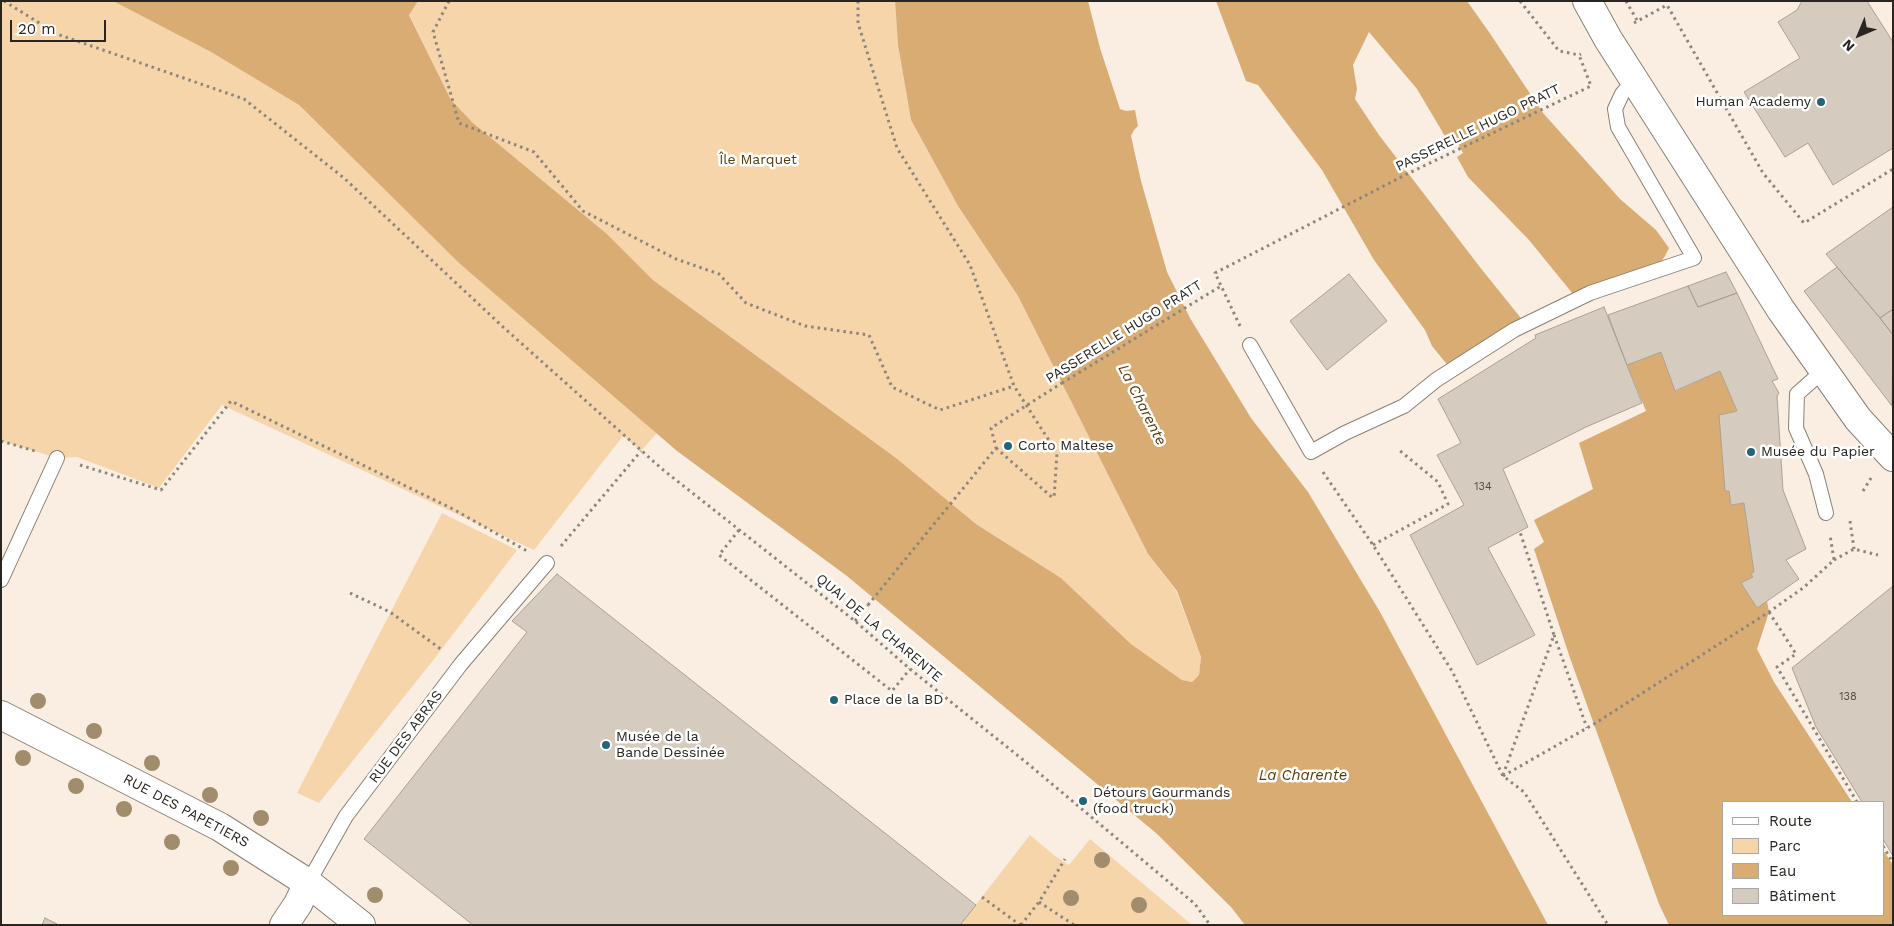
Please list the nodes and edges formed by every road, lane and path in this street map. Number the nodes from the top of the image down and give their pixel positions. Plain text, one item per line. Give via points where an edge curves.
1 (4, 1) edge
2 (450, 1) edge
3 (858, 1) edge
4 (1520, 1) edge
5 (1587, 1) edge
6 (1626, 1) edge
7 (1638, 22) junction
8 (1608, 39) junction
9 (1634, 80) junction
10 (1893, 169) edge
11 (1221, 286) junction
12 (1250, 345) joint
13 (1824, 370) junction
14 (1014, 386) junction
15 (1, 441) edge
16 (996, 448) junction
17 (1399, 450) dead end
18 (641, 451) junction
19 (1311, 452) junction
20 (1893, 457) edge
21 (57, 458) junction
22 (1826, 513) joint
23 (1850, 521) dead end
24 (739, 530) junction
25 (1520, 532) dead end
26 (1373, 545) junction
27 (1854, 549) junction
28 (1878, 555) dead end
29 (1834, 560) junction
30 (547, 562) junction
31 (1, 580) edge
32 (350, 593) dead end
33 (1769, 612) junction
34 (855, 621) junction
35 (1554, 635) junction
36 (461, 664) junction
37 (910, 669) junction
38 (1, 715) edge
39 (1587, 728) junction
40 (1503, 776) junction
41 (1856, 801) edge
42 (1884, 848) edge
43 (1065, 859) dead end
44 (1893, 863) edge
45 (308, 883) junction
46 (982, 897) dead end
47 (1039, 902) junction
48 (284, 925) edge
49 (361, 925) edge
50 (1020, 925) edge
51 (1074, 925) edge
52 (1210, 925) edge
53 (1608, 925) edge

1 - 18 path, QUAI DE LA CHARENTE via 57,34 244,99 344,178
2 - 14 path via 433,32 459,123 534,152 584,211 676,259 719,274 746,303 805,326 869,335 892,387 940,410
3 - 14 path via 858,23 897,148 970,265
4 - 11 path, PASSERELLE HUGO PRATT via 1559,51 1579,55 1592,86 1409,173 1215,273
5 - 8 main road
6 - 7 path
7 - 8 path
7 - 10 path via 1667,5 1763,173 1804,223
8 - 9 main road
9 - 13 main road via 1780,310
9 - 19 lane via 1615,109 1618,126 1694,258 1590,294 1514,330 1436,380 1404,406
11 - 12 path
11 - 16 path, PASSERELLE HUGO PRATT, bridge via 991,428
12 - 19 lane
13 - 20 main road via 1858,419
13 - 22 lane via 1797,394 1796,428 1816,474
14 - 16 path via 1058,453 1054,500
15 - 21 path
16 - 34 path, bridge
17 - 26 path via 1438,482 1448,504
18 - 24 path, QUAI DE LA CHARENTE
18 - 30 path
19 - 26 path
21 - 30 path via 161,490 231,401 453,510
21 - 31 lane
22 - 29 path
23 - 27 path
24 - 34 path, QUAI DE LA CHARENTE
24 - 37 path via 719,556 892,692
25 - 35 path
26 - 40 path via 1452,671
27 - 28 path
27 - 29 path
29 - 33 path
30 - 36 lane, RUE DES ABRAS
32 - 36 path via 390,612
33 - 39 path
33 - 41 path via 1796,654 1776,667
34 - 37 path, QUAI DE LA CHARENTE
35 - 39 path
35 - 40 path
36 - 45 lane, RUE DES ABRAS via 346,816
37 - 52 path, QUAI DE LA CHARENTE via 1027,762 1195,904
38 - 45 main road, RUE DES PAPETIERS via 220,827
39 - 40 path
40 - 53 path via 1524,792
42 - 44 path
43 - 47 path
45 - 48 main road, RUE DES ABRAS
45 - 49 main road, RUE DES PAPETIERS
46 - 50 path
47 - 50 path
47 - 51 path

